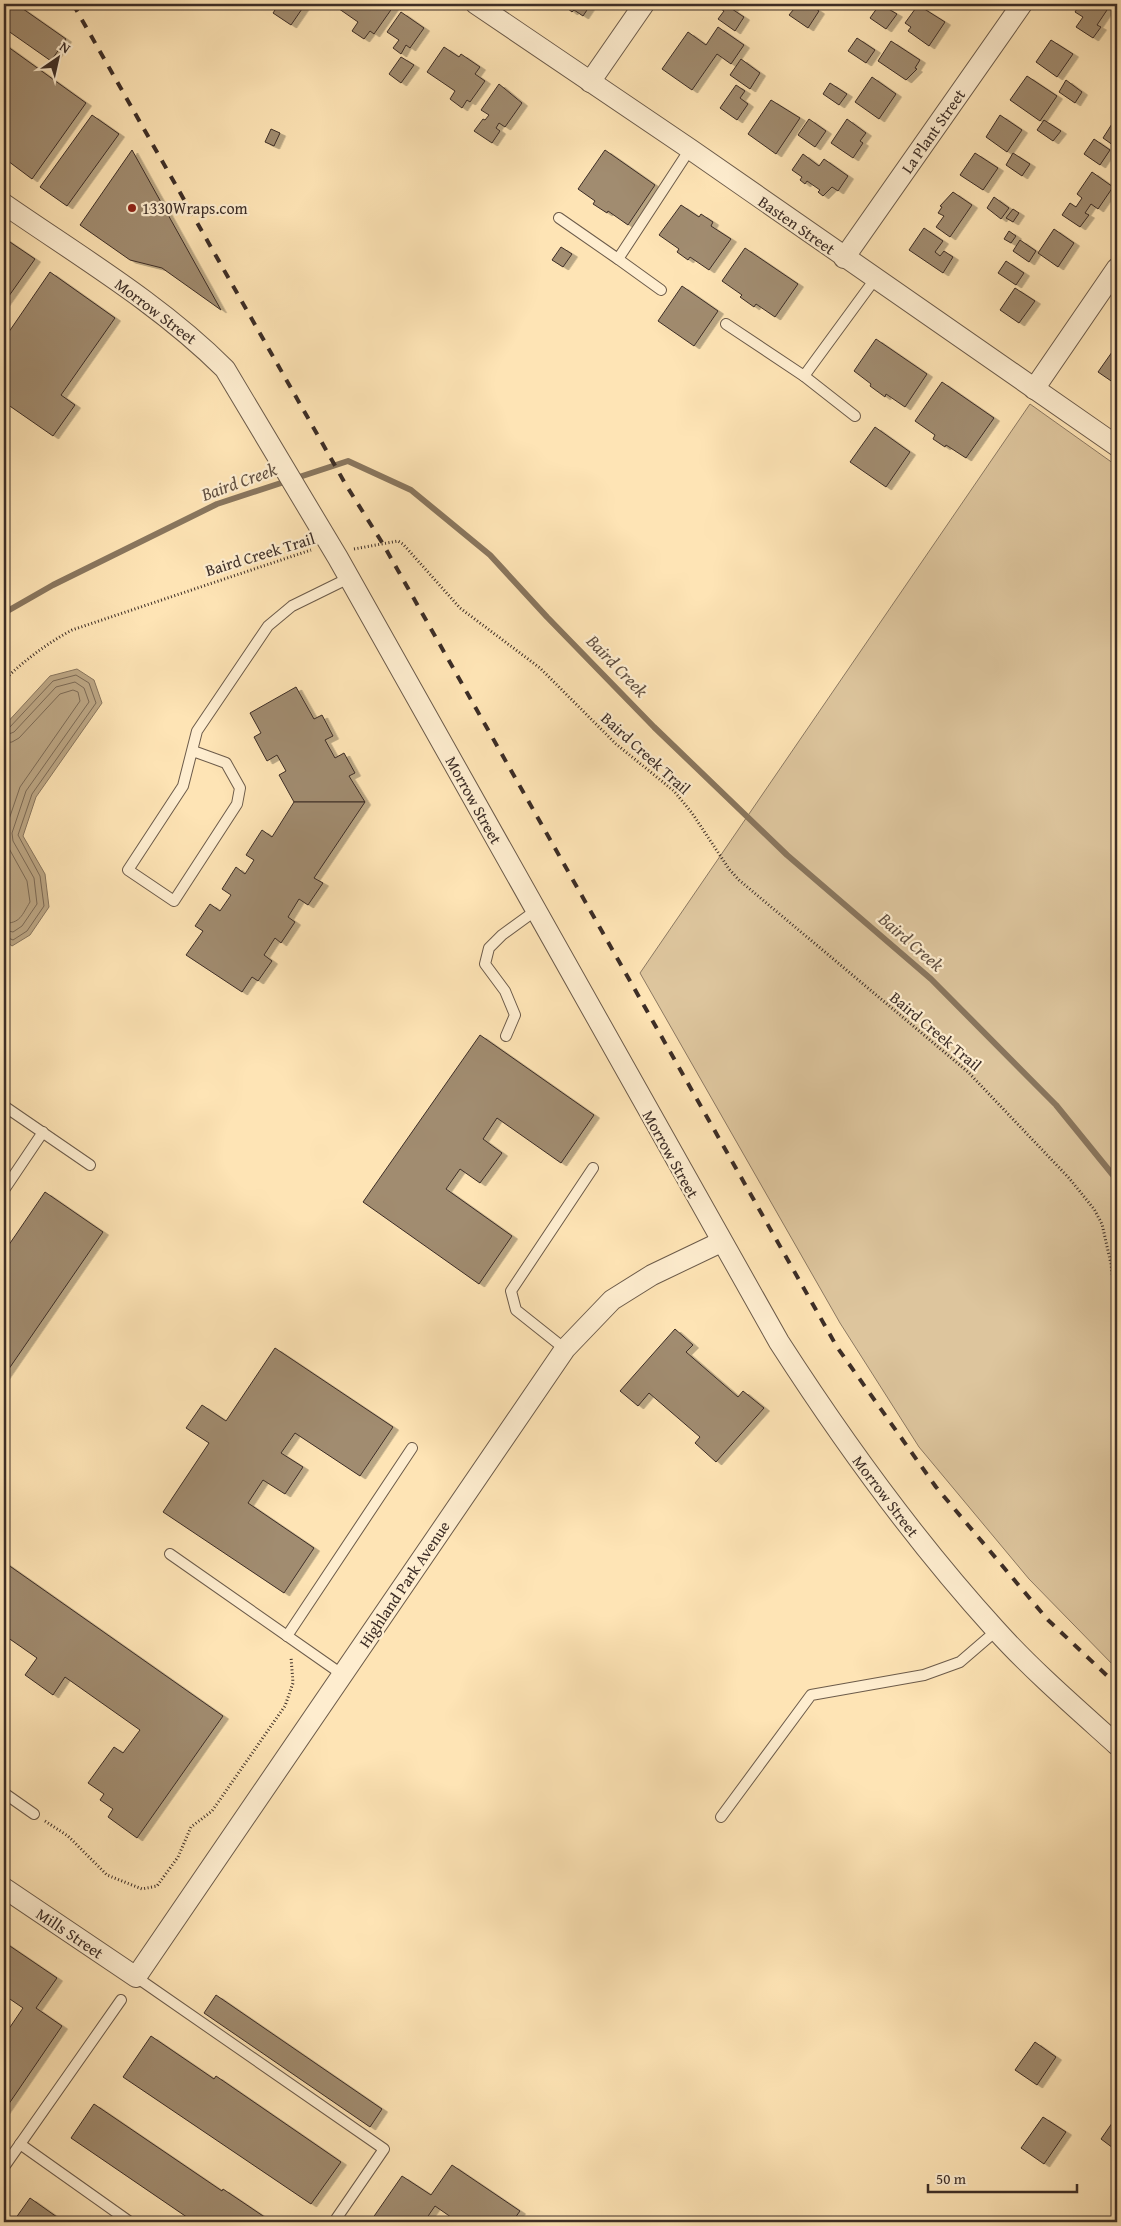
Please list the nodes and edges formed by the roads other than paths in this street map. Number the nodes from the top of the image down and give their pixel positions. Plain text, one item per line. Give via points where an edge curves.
1 (476, 4) edge
2 (644, 4) edge
3 (1022, 4) edge
4 (590, 82) junction
5 (690, 150) junction
6 (4, 204) edge
7 (559, 218) dead end
8 (844, 258) junction
9 (618, 259) junction
10 (1117, 268) edge
11 (874, 279) junction
12 (661, 290) dead end
13 (726, 324) dead end
14 (804, 376) junction
15 (1034, 389) junction
16 (855, 416) dead end
17 (1117, 446) edge
18 (349, 578) junction
19 (193, 751) junction
20 (535, 911) junction
21 (506, 1036) dead end
22 (4, 1106) edge
23 (43, 1132) junction
24 (90, 1165) dead end
25 (592, 1168) dead end
26 (4, 1190) edge
27 (721, 1242) junction
28 (565, 1348) junction
29 (412, 1448) dead end
30 (170, 1554) dead end
31 (996, 1631) junction
32 (287, 1636) junction
33 (343, 1674) junction
34 (1117, 1745) edge
35 (4, 1793) edge
36 (34, 1814) road end
37 (721, 1817) dead end
38 (4, 1888) edge
39 (136, 1978) junction
40 (120, 2000) dead end
41 (20, 2144) junction
42 (4, 2167) edge
43 (130, 2222) edge
44 (334, 2222) edge

1 - 4 street, Basten Street
2 - 4 street
3 - 8 street, La Plant Street
4 - 5 street, Basten Street
5 - 8 street, Basten Street
5 - 9 lane
6 - 18 street, Morrow Street via 170,319 225,369
7 - 9 lane
8 - 11 street, Basten Street
9 - 12 lane
10 - 15 street
11 - 14 lane
11 - 15 street, Basten Street
13 - 14 lane
14 - 16 lane
15 - 17 street, Basten Street
18 - 19 lane via 292,606 268,626 198,732
18 - 20 street, Morrow Street
19 - 19 lane via 183,786 128,870 174,901 237,804 240,788 226,763
20 - 21 lane via 488,948 485,964 505,991 515,1014
20 - 27 street, Morrow Street
22 - 23 lane
23 - 24 lane
23 - 26 lane
25 - 28 lane via 511,1291 516,1310
27 - 28 street, Highland Park Avenue via 612,1300
27 - 31 street, Morrow Street via 778,1342 829,1420 884,1496
28 - 33 street, Highland Park Avenue
29 - 32 lane
30 - 32 lane
31 - 34 street, Morrow Street
31 - 37 lane via 960,1662 924,1675 810,1695
32 - 33 lane
33 - 39 street, Highland Park Avenue
35 - 36 lane
38 - 39 street, Mills Street
39 - 44 lane via 384,2149
40 - 41 lane
41 - 42 lane
41 - 43 lane

